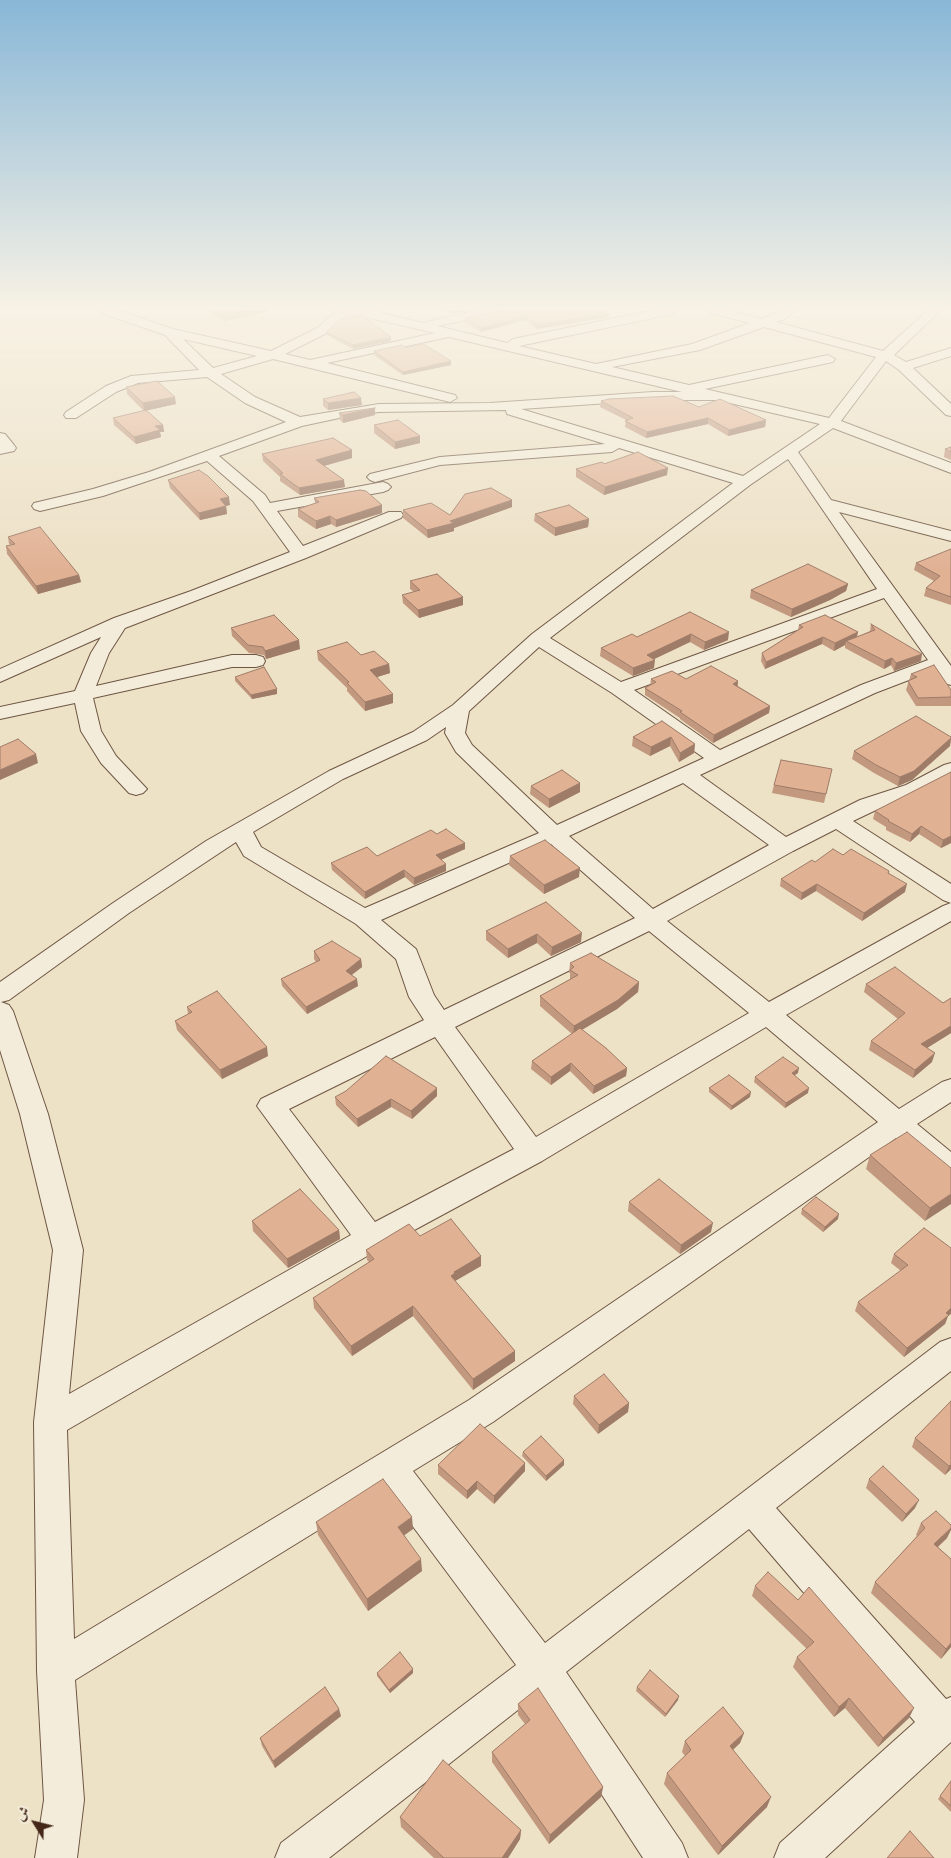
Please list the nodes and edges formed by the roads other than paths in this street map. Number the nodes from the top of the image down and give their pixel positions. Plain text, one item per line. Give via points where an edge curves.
1 (99, 397) edge
2 (245, 397) edge
3 (448, 397) edge
4 (682, 397) edge
5 (722, 397) edge
6 (852, 397) edge
7 (935, 397) edge
8 (490, 407) junction
9 (951, 412) edge
10 (71, 415) dead end
11 (298, 422) junction
12 (832, 423) junction
13 (0, 437) edge
14 (626, 447) junction
15 (0, 450) edge
16 (790, 451) junction
17 (209, 455) junction
18 (951, 468) edge
19 (745, 482) junction
20 (825, 503) junction
21 (40, 506) dead end
22 (267, 508) junction
23 (395, 515) dead end
24 (951, 536) edge
25 (300, 554) junction
26 (887, 590) junction
27 (120, 622) junction
28 (538, 638) junction
29 (256, 661) dead end
30 (945, 671) edge
31 (0, 676) edge
32 (619, 689) junction
33 (84, 695) junction
34 (460, 709) junction
35 (0, 712) edge
36 (719, 759) junction
37 (951, 769) edge
38 (686, 775) junction
39 (136, 789) dead end
40 (837, 820) junction
41 (241, 830) junction
42 (554, 835) junction
43 (785, 846) junction
44 (951, 895) edge
45 (951, 912) edge
46 (364, 918) junction
47 (652, 920) junction
48 (0, 994) edge
49 (0, 1011) edge
50 (768, 1014) junction
51 (439, 1023) junction
52 (951, 1089) edge
53 (897, 1123) junction
54 (532, 1153) junction
55 (951, 1168) edge
56 (371, 1239) junction
57 (951, 1352) edge
58 (50, 1422) junction
59 (389, 1466) junction
60 (751, 1506) junction
61 (542, 1670) junction
62 (56, 1671) junction
63 (947, 1720) edge
64 (56, 1858) edge
65 (296, 1858) edge
66 (667, 1858) edge
67 (795, 1858) edge

1 - 10 street
2 - 11 street
3 - 8 street
4 - 8 street
5 - 12 street
6 - 12 street
7 - 9 street
8 - 11 street via 379,408
8 - 14 street via 533,417
11 - 17 street
12 - 16 street
12 - 18 street
13 - 15 street via 9,448
14 - 19 street
14 - 22 street via 440,461 379,482
16 - 19 street
16 - 20 street
17 - 21 street via 97,493
17 - 22 street
19 - 28 street
20 - 24 street
20 - 26 street
22 - 25 street
23 - 25 street
25 - 27 street
26 - 30 street
26 - 32 street
27 - 31 street
27 - 33 street via 100,653
28 - 32 street
28 - 34 street
29 - 33 street via 202,666
30 - 36 street via 868,689
32 - 36 street
33 - 35 street
33 - 39 street via 91,731 108,759
34 - 41 street via 420,736 336,775
34 - 42 street via 455,732 463,748
36 - 38 street
37 - 40 street via 913,789
38 - 42 street
38 - 43 street
40 - 43 street
40 - 44 street
41 - 46 street via 252,851
41 - 48 street via 120,908
42 - 46 street
42 - 47 street
43 - 47 street
45 - 50 street
46 - 51 street via 407,955 422,996
47 - 50 street
47 - 51 street
49 - 58 street via 34,1114 68,1250
50 - 53 street
50 - 54 street
51 - 54 street
51 - 56 street via 271,1106
52 - 53 street
53 - 55 street
53 - 59 street via 481,1411
54 - 56 street
56 - 58 street
57 - 60 street
58 - 62 street
59 - 61 street
59 - 62 street
60 - 61 street
60 - 63 street
61 - 65 street
61 - 66 street
62 - 64 street via 64,1800
63 - 67 street

